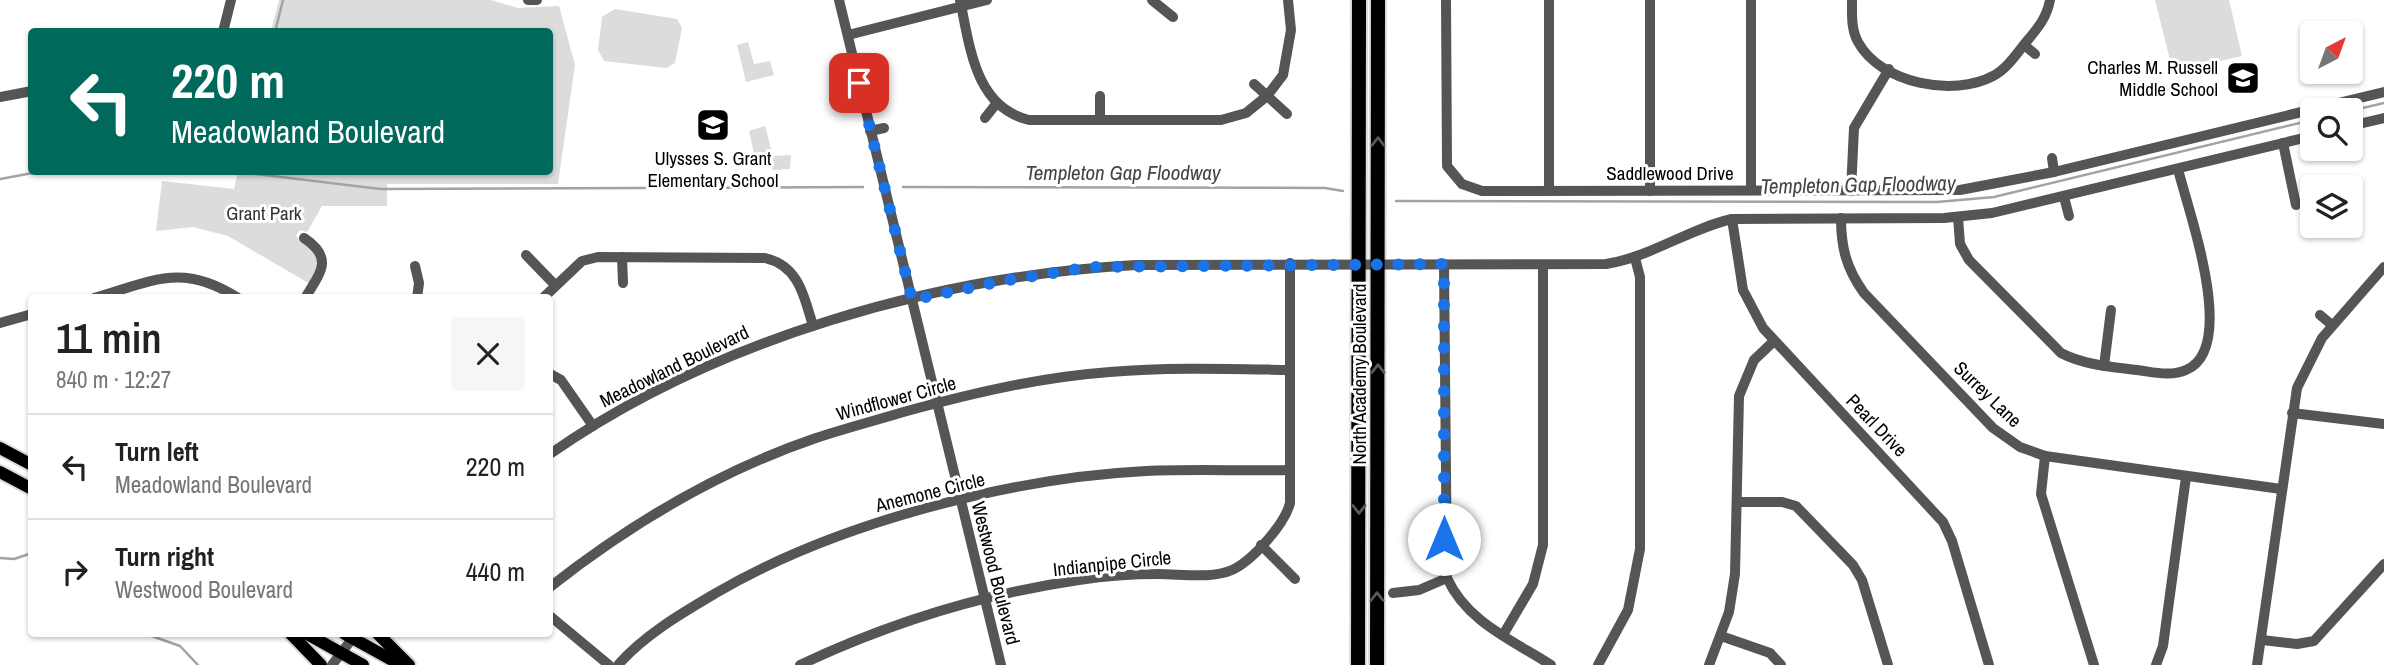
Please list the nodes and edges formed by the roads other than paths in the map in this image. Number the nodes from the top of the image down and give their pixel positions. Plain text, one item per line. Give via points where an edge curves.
1 (231, 0) edge
2 (528, 0) edge
3 (537, 0) edge
4 (839, 0) edge
5 (987, 0) edge
6 (1152, 0) edge
7 (1288, 0) edge
8 (1359, 0) edge
9 (1378, 0) edge
10 (1447, 0) edge
11 (1549, 0) edge
12 (1650, 0) edge
13 (1751, 0) edge
14 (1852, 0) edge
15 (2050, 0) edge
16 (960, 3) edge
17 (1173, 17) dead end
18 (224, 28) edge
19 (848, 35) junction
20 (2024, 45) junction
21 (2035, 54) dead end
22 (1889, 69) junction
23 (1254, 84) dead end
24 (28, 92) edge
25 (2384, 92) edge
26 (1100, 96) dead end
27 (1267, 96) junction
28 (0, 97) edge
29 (996, 104) junction
30 (1287, 114) dead end
31 (985, 118) dead end
32 (2384, 118) edge
33 (1100, 119) junction
34 (2363, 123) edge
35 (884, 128) dead end
36 (870, 131) junction
37 (2300, 139) edge
38 (2283, 143) junction
39 (2052, 158) dead end
40 (2178, 170) junction
41 (2054, 172) junction
42 (1751, 190) junction
43 (1549, 191) junction
44 (1650, 191) junction
45 (1851, 191) junction
46 (2064, 197) junction
47 (2296, 205) dead end
48 (2069, 216) dead end
49 (1958, 217) junction
50 (1841, 218) junction
51 (1732, 219) junction
52 (304, 238) dead end
53 (526, 255) dead end
54 (622, 257) junction
55 (1635, 258) junction
56 (1290, 263) junction
57 (1359, 263) junction
58 (1378, 264) junction
59 (1444, 264) junction
60 (1543, 265) junction
61 (415, 266) dead end
62 (2384, 267) edge
63 (622, 282) dead end
64 (555, 285) junction
65 (119, 294) edge
66 (232, 294) edge
67 (307, 294) edge
68 (418, 294) edge
69 (547, 294) edge
70 (912, 300) junction
71 (2112, 310) dead end
72 (28, 315) edge
73 (2320, 315) dead end
74 (0, 323) edge
75 (2332, 324) junction
76 (813, 326) junction
77 (1773, 342) junction
78 (2104, 366) junction
79 (1290, 370) junction
80 (553, 376) edge
81 (936, 404) junction
82 (2292, 413) junction
83 (2384, 425) edge
84 (593, 426) junction
85 (0, 448) edge
86 (553, 452) edge
87 (2045, 456) junction
88 (28, 463) edge
89 (1289, 470) junction
90 (0, 472) edge
91 (2186, 477) junction
92 (28, 487) edge
93 (2281, 489) junction
94 (961, 501) junction
95 (1737, 502) junction
96 (1261, 545) junction
97 (2074, 559) dead end
98 (2062, 562) junction
99 (2384, 564) edge
100 (1447, 578) junction
101 (1295, 579) dead end
102 (553, 585) edge
103 (1393, 593) dead end
104 (985, 601) junction
105 (553, 618) edge
106 (1503, 635) junction
107 (1721, 636) junction
108 (295, 637) edge
109 (313, 637) edge
110 (350, 637) edge
111 (354, 637) edge
112 (380, 637) edge
113 (2262, 640) junction
114 (340, 651) junction
115 (321, 665) edge
116 (332, 665) edge
117 (362, 665) edge
118 (401, 665) edge
119 (409, 665) edge
120 (609, 665) edge
121 (618, 665) edge
122 (800, 665) edge
123 (1001, 665) edge
124 (1358, 665) edge
125 (1377, 665) edge
126 (1551, 665) edge
127 (1598, 665) edge
128 (1709, 665) edge
129 (1781, 665) edge
130 (1888, 665) edge
131 (1989, 665) edge
132 (2094, 665) edge
133 (2157, 665) edge
134 (2257, 665) edge

1 - 18 street
2 - 3 street
4 - 19 street, Westwood Boulevard
5 - 16 street
6 - 17 street
7 - 27 street via 1291,18 1286,64
8 - 57 highway, North Academy Boulevard
58 -> 9 highway, North Academy Boulevard
10 - 43 street, Saddlewood Drive via 1447,166 1456,180 1482,191
11 - 43 street
12 - 44 street
13 - 42 street
14 - 22 street via 1858,42
15 - 20 street via 2041,24
16 - 19 street
16 - 29 street via 979,79
19 - 36 street, Westwood Boulevard
20 - 21 street
20 - 22 street via 2001,72 1972,83 1925,85
22 - 45 street via 1854,128
23 - 27 street
24 - 28 street
25 - 41 street, Saddlewood Drive
26 - 33 street
27 - 30 street
27 - 33 street via 1246,113 1221,120
29 - 31 street
29 - 33 street via 1029,120
32 - 34 street
35 - 36 street
36 - 70 street, Westwood Boulevard
37 - 38 street, Meadowland Boulevard
38 - 40 street, Meadowland Boulevard
38 - 47 street
39 - 41 street
40 - 46 street, Meadowland Boulevard
40 - 78 street via 2210,304 2206,351 2194,366 2178,373
41 - 45 street, Saddlewood Drive via 1960,190
42 - 44 street, Saddlewood Drive
42 - 45 street, Saddlewood Drive
43 - 44 street, Saddlewood Drive
46 - 48 street
46 - 49 street, Meadowland Boulevard
49 - 50 street, Meadowland Boulevard
49 - 78 street via 1963,252 2053,348 2079,361
50 - 51 street, Meadowland Boulevard
50 - 87 street, Surrey Lane via 1847,267 1864,293 1993,428 2020,447
51 - 55 street, Meadowland Boulevard via 1707,225
51 - 77 street, Pearl Drive via 1743,290
52 - 67 street via 323,257 321,271
53 - 64 street
54 - 63 street
54 - 64 street via 582,261
54 - 76 street via 776,261 792,271
55 - 60 street, Meadowland Boulevard via 1606,264
55 - 127 street via 1640,277 1640,549 1628,610
56 - 57 street, Meadowland Boulevard
56 - 70 street, Meadowland Boulevard via 1091,267
56 - 79 street, Indianpipe Circle
57 - 58 street, Meadowland Boulevard
57 -> 124 highway, North Academy Boulevard
58 - 59 street, Meadowland Boulevard
125 -> 58 highway, North Academy Boulevard
59 - 60 street, Meadowland Boulevard
59 - 100 street
60 - 106 street via 1543,545 1533,584
61 - 68 street
62 - 75 street
64 - 69 street
65 - 66 street via 172,277 194,276
70 - 76 street, Meadowland Boulevard
70 - 81 street, Westwood Boulevard
71 - 78 street
72 - 74 street
73 - 75 street
75 - 82 street via 2305,366
76 - 84 street, Meadowland Boulevard via 701,368
77 - 95 street via 1754,360 1739,396
77 - 131 street, Pearl Drive via 1943,522
79 - 81 street, Windflower Circle via 1110,372 1036,382
79 - 89 street, Indianpipe Circle
80 - 84 street via 561,380
81 - 94 street, Westwood Boulevard
81 - 102 street, Windflower Circle via 817,438 722,477 639,524
82 - 83 street
82 - 93 street
84 - 86 street, Meadowland Boulevard
85 - 88 main road
87 - 91 street, Surrey Lane
87 - 98 street via 2041,494
89 - 94 street, Anemone Circle via 1107,474
89 - 96 street, Indianpipe Circle via 1288,512
90 - 92 main road
91 - 93 street, Surrey Lane
91 - 133 street
93 - 113 street
94 - 104 street, Westwood Boulevard
94 - 121 street, Anemone Circle via 858,529 772,564 693,607
95 - 107 street via 1735,574
95 - 130 street via 1796,506 1853,565 1863,580
96 - 101 street
96 - 104 street, Indianpipe Circle via 1238,567 1221,574 1079,580
97 - 98 street
98 - 132 street
99 - 113 street via 2314,641
100 - 103 street via 1419,590
100 - 106 street via 1467,611
104 - 122 street, Indianpipe Circle via 874,632
104 - 123 street, Westwood Boulevard
105 - 120 street
106 - 126 street
107 - 128 street
107 - 129 street via 1770,653
108 - 115 main road
109 - 114 main road
110 - 114 street
111 - 118 main road
112 - 119 main road
113 - 134 street
114 - 116 street
114 - 117 main road

